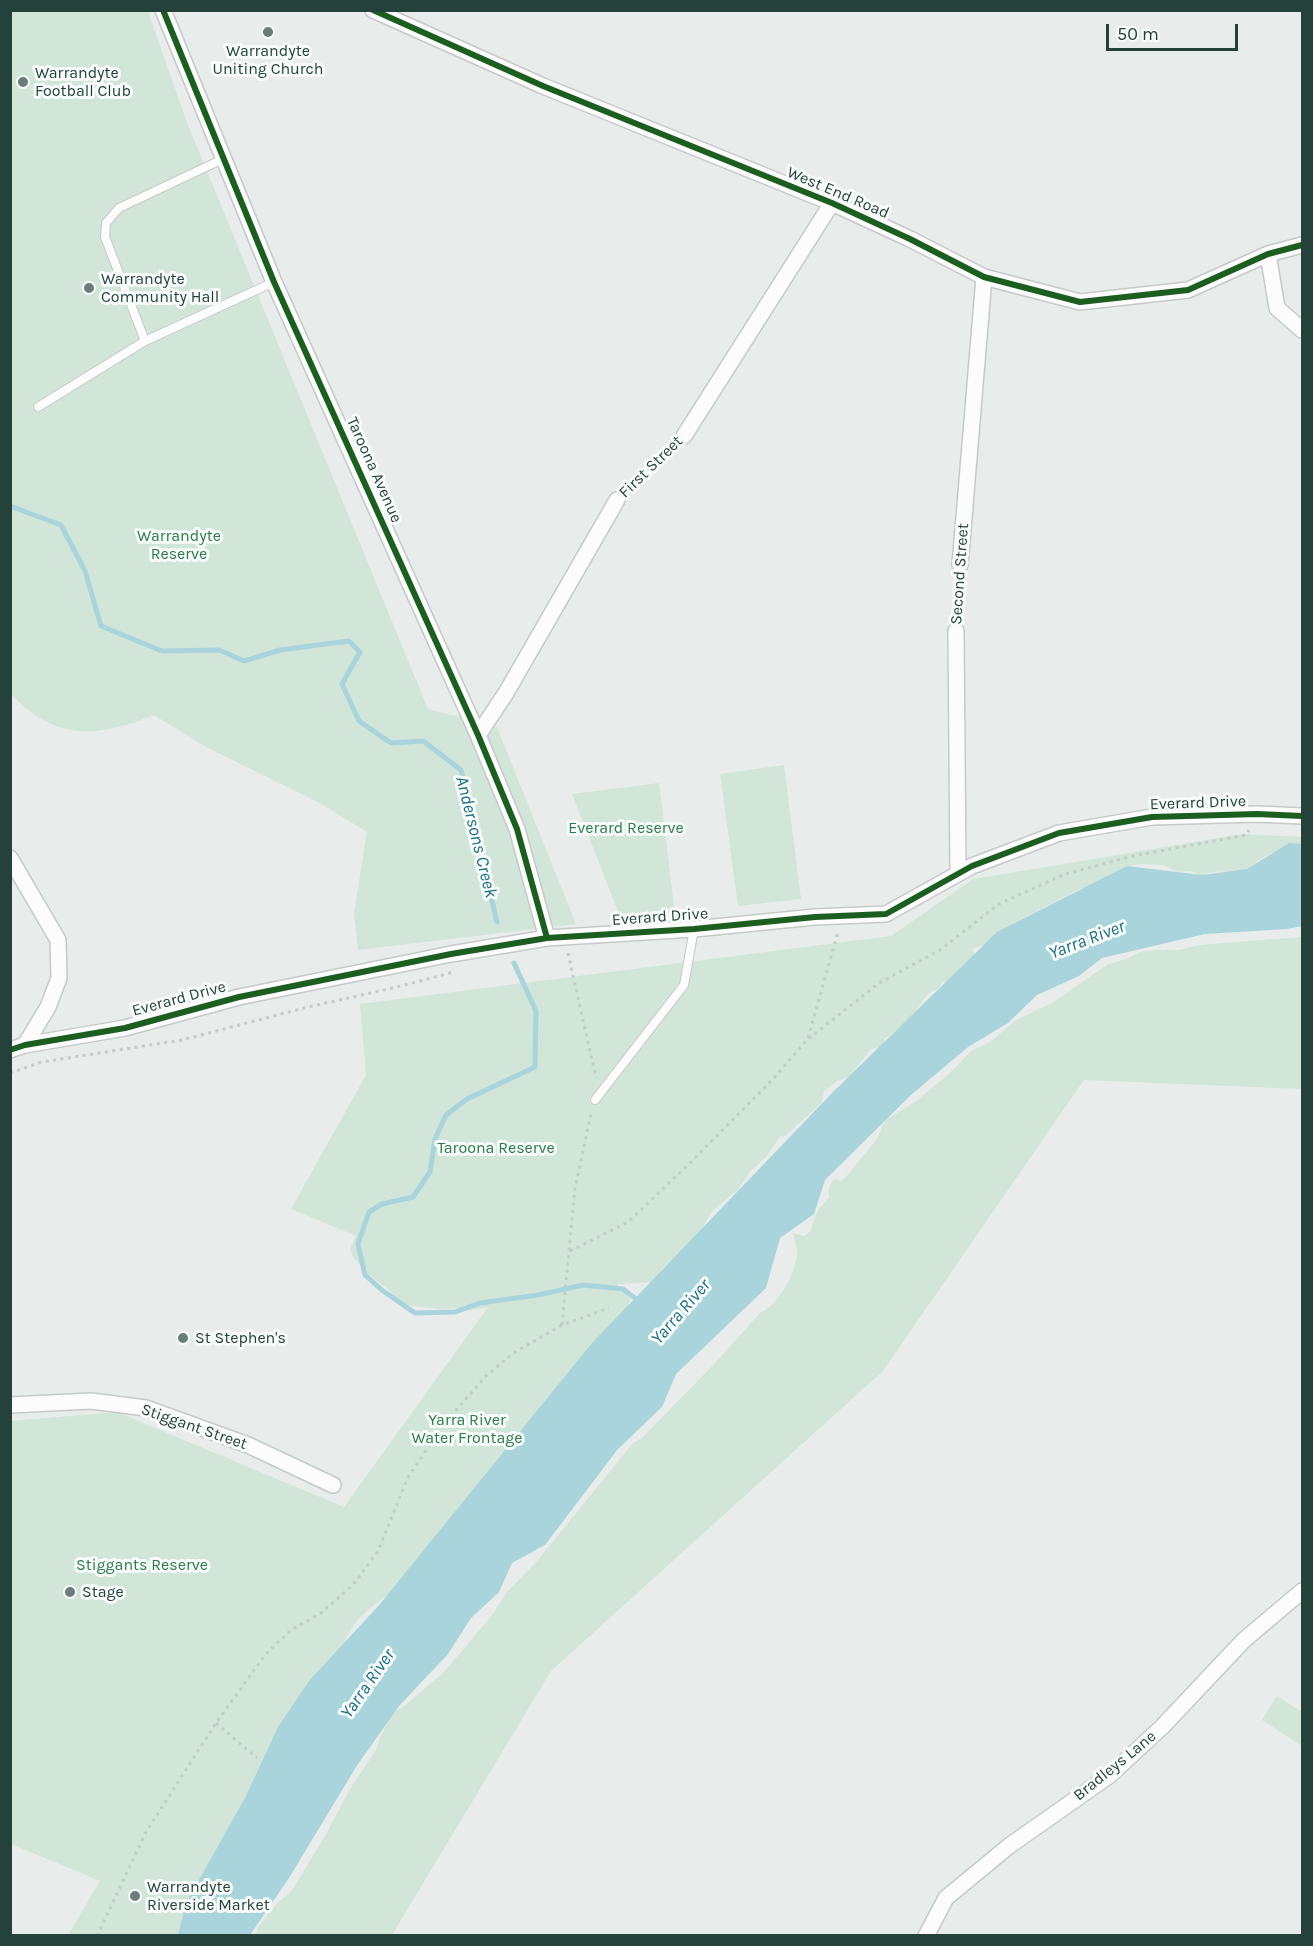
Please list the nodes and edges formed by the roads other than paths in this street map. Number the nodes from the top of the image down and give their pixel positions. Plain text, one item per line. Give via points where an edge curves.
1 (373, 10) edge
2 (165, 12) edge
3 (223, 159) junction
4 (832, 203) junction
5 (1302, 245) edge
6 (1268, 254) junction
7 (984, 278) junction
8 (274, 282) junction
9 (1302, 330) edge
10 (145, 341) junction
11 (38, 407) dead end
12 (684, 436) road end
13 (617, 500) road end
14 (960, 565) road end
15 (956, 632) road end
16 (478, 735) junction
17 (1302, 816) edge
18 (10, 858) edge
19 (958, 872) junction
20 (694, 929) junction
21 (547, 938) junction
22 (18, 1048) edge
23 (597, 1097) road end
24 (10, 1405) edge
25 (333, 1485) dead end
26 (1302, 1591) edge
27 (926, 1935) edge

1 - 4 street, West End Road via 543,86
2 - 3 street, Taroona Avenue
3 - 8 street, Taroona Avenue
3 - 10 lane via 118,208 106,223 105,237
4 - 7 street, West End Road
4 - 12 street, First Street
5 - 6 street, West End Road
6 - 7 street, West End Road via 1188,290 1080,302
6 - 9 street via 1277,309
7 - 14 street, Second Street
8 - 10 lane
8 - 16 street, Taroona Avenue
10 - 11 lane
13 - 16 street, First Street
15 - 19 street, Second Street
16 - 21 street, Taroona Avenue via 517,829
17 - 19 street, Everard Drive via 1152,817 1059,833
18 - 22 street via 58,940 59,978 48,1007
19 - 20 street, Everard Drive via 886,914
20 - 21 street, Everard Drive
20 - 23 lane via 684,985
21 - 22 street, Everard Drive via 239,997 125,1028
24 - 25 street, Stiggant Street via 91,1401 146,1408 248,1445
26 - 27 street, Bradleys Lane via 1244,1640 1162,1727 1110,1774 1009,1846 946,1898

